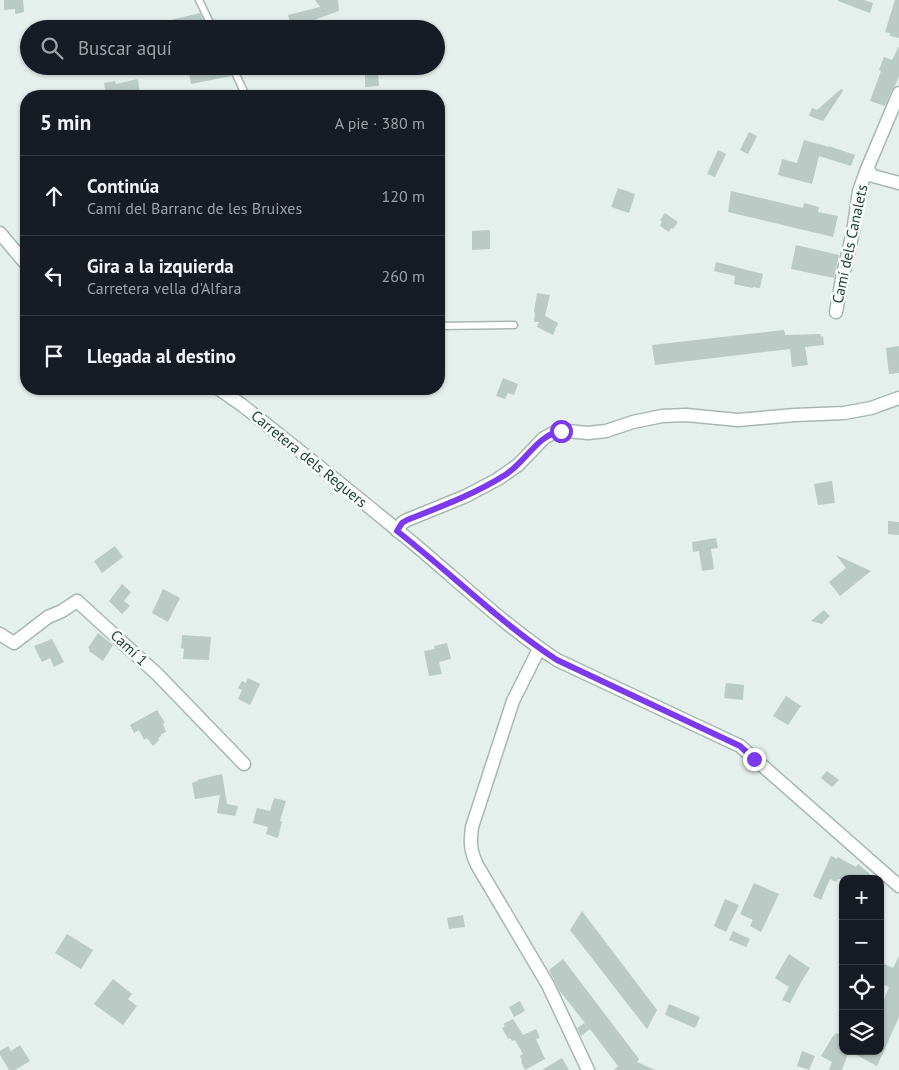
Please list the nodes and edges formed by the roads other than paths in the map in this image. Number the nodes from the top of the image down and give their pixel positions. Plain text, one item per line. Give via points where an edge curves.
1 (199, 0) edge
2 (209, 20) edge
3 (236, 75) edge
4 (243, 90) edge
5 (899, 93) edge
6 (867, 169) junction
7 (899, 183) edge
8 (0, 233) edge
9 (20, 257) edge
10 (836, 312) dead end
11 (514, 325) dead end
12 (445, 326) edge
13 (228, 395) edge
14 (899, 398) edge
15 (397, 531) junction
16 (0, 634) edge
17 (539, 648) junction
18 (244, 764) dead end
19 (899, 886) edge
20 (588, 1070) edge

1 - 2 lane
3 - 4 lane
5 - 6 street, Camí dels Canalets
6 - 7 street via 877,177
6 - 10 street, Camí dels Canalets via 859,191
8 - 9 street
11 - 12 lane
13 - 15 street, Carretera dels Reguers
14 - 15 street via 871,408 838,414 738,420 662,416 606,432 555,432 498,480 407,520
15 - 17 street, Carretera dels Reguers
16 - 18 street, Camí 1 via 14,643 76,601 157,674
17 - 19 street, Carretera dels Reguers via 557,660 740,746
17 - 20 street via 513,701 472,827 470,844 477,865 548,985

